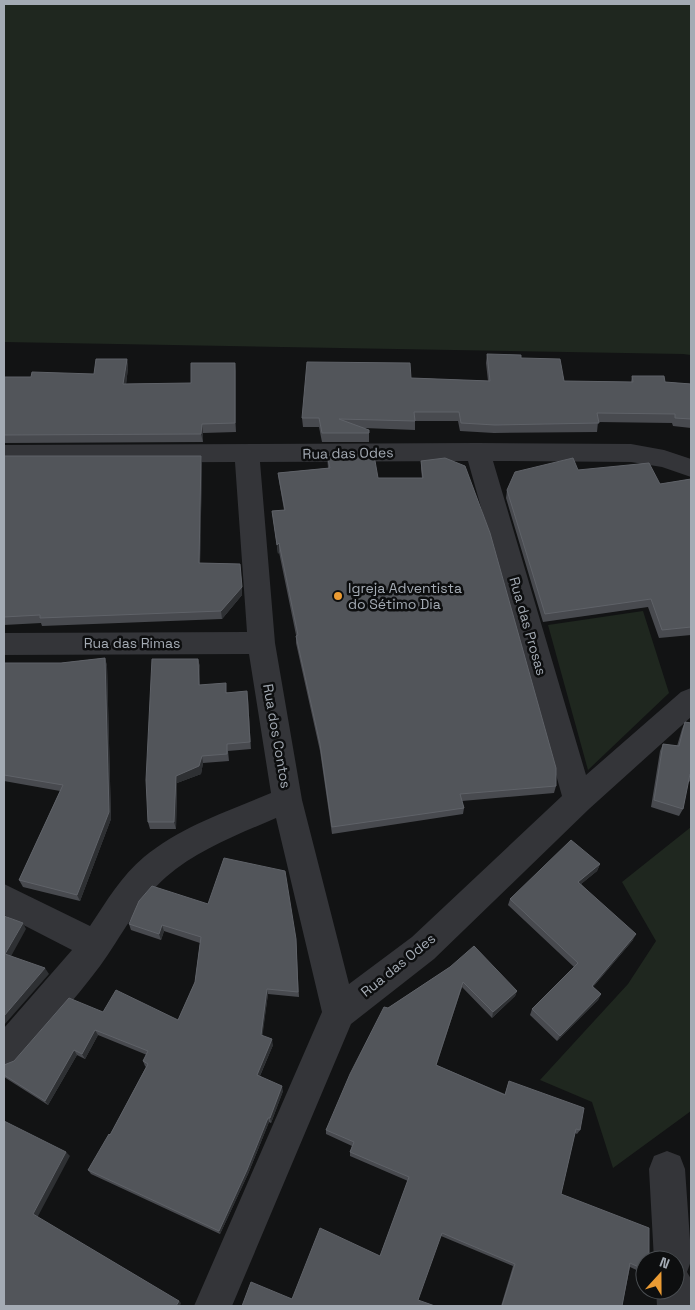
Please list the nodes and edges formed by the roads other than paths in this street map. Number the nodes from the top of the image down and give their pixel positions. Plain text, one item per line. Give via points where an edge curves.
1 (478, 452) junction
2 (4, 454) edge
3 (247, 454) junction
4 (691, 468) edge
5 (261, 643) junction
6 (4, 644) edge
7 (691, 700) edge
8 (288, 800) junction
9 (578, 800) junction
10 (4, 900) edge
11 (95, 945) junction
12 (339, 1012) junction
13 (4, 1054) edge
14 (667, 1169) dead end
15 (672, 1250) edge
16 (212, 1306) edge

1 - 3 street, Rua das Odes
1 - 4 street, Rua das Odes via 631,454 664,459
1 - 9 street, Rua das Prosas
2 - 3 street, Rua das Odes
3 - 5 street, Rua dos Contos
5 - 6 street, Rua das Rimas
5 - 8 street, Rua dos Contos
7 - 9 street, Rua das Odes
8 - 11 street via 238,820 173,854 154,868
8 - 12 street, Rua dos Contos
9 - 12 street, Rua das Odes via 422,948
10 - 11 street
11 - 13 street
12 - 16 street, Rua das Odes
14 - 15 street

